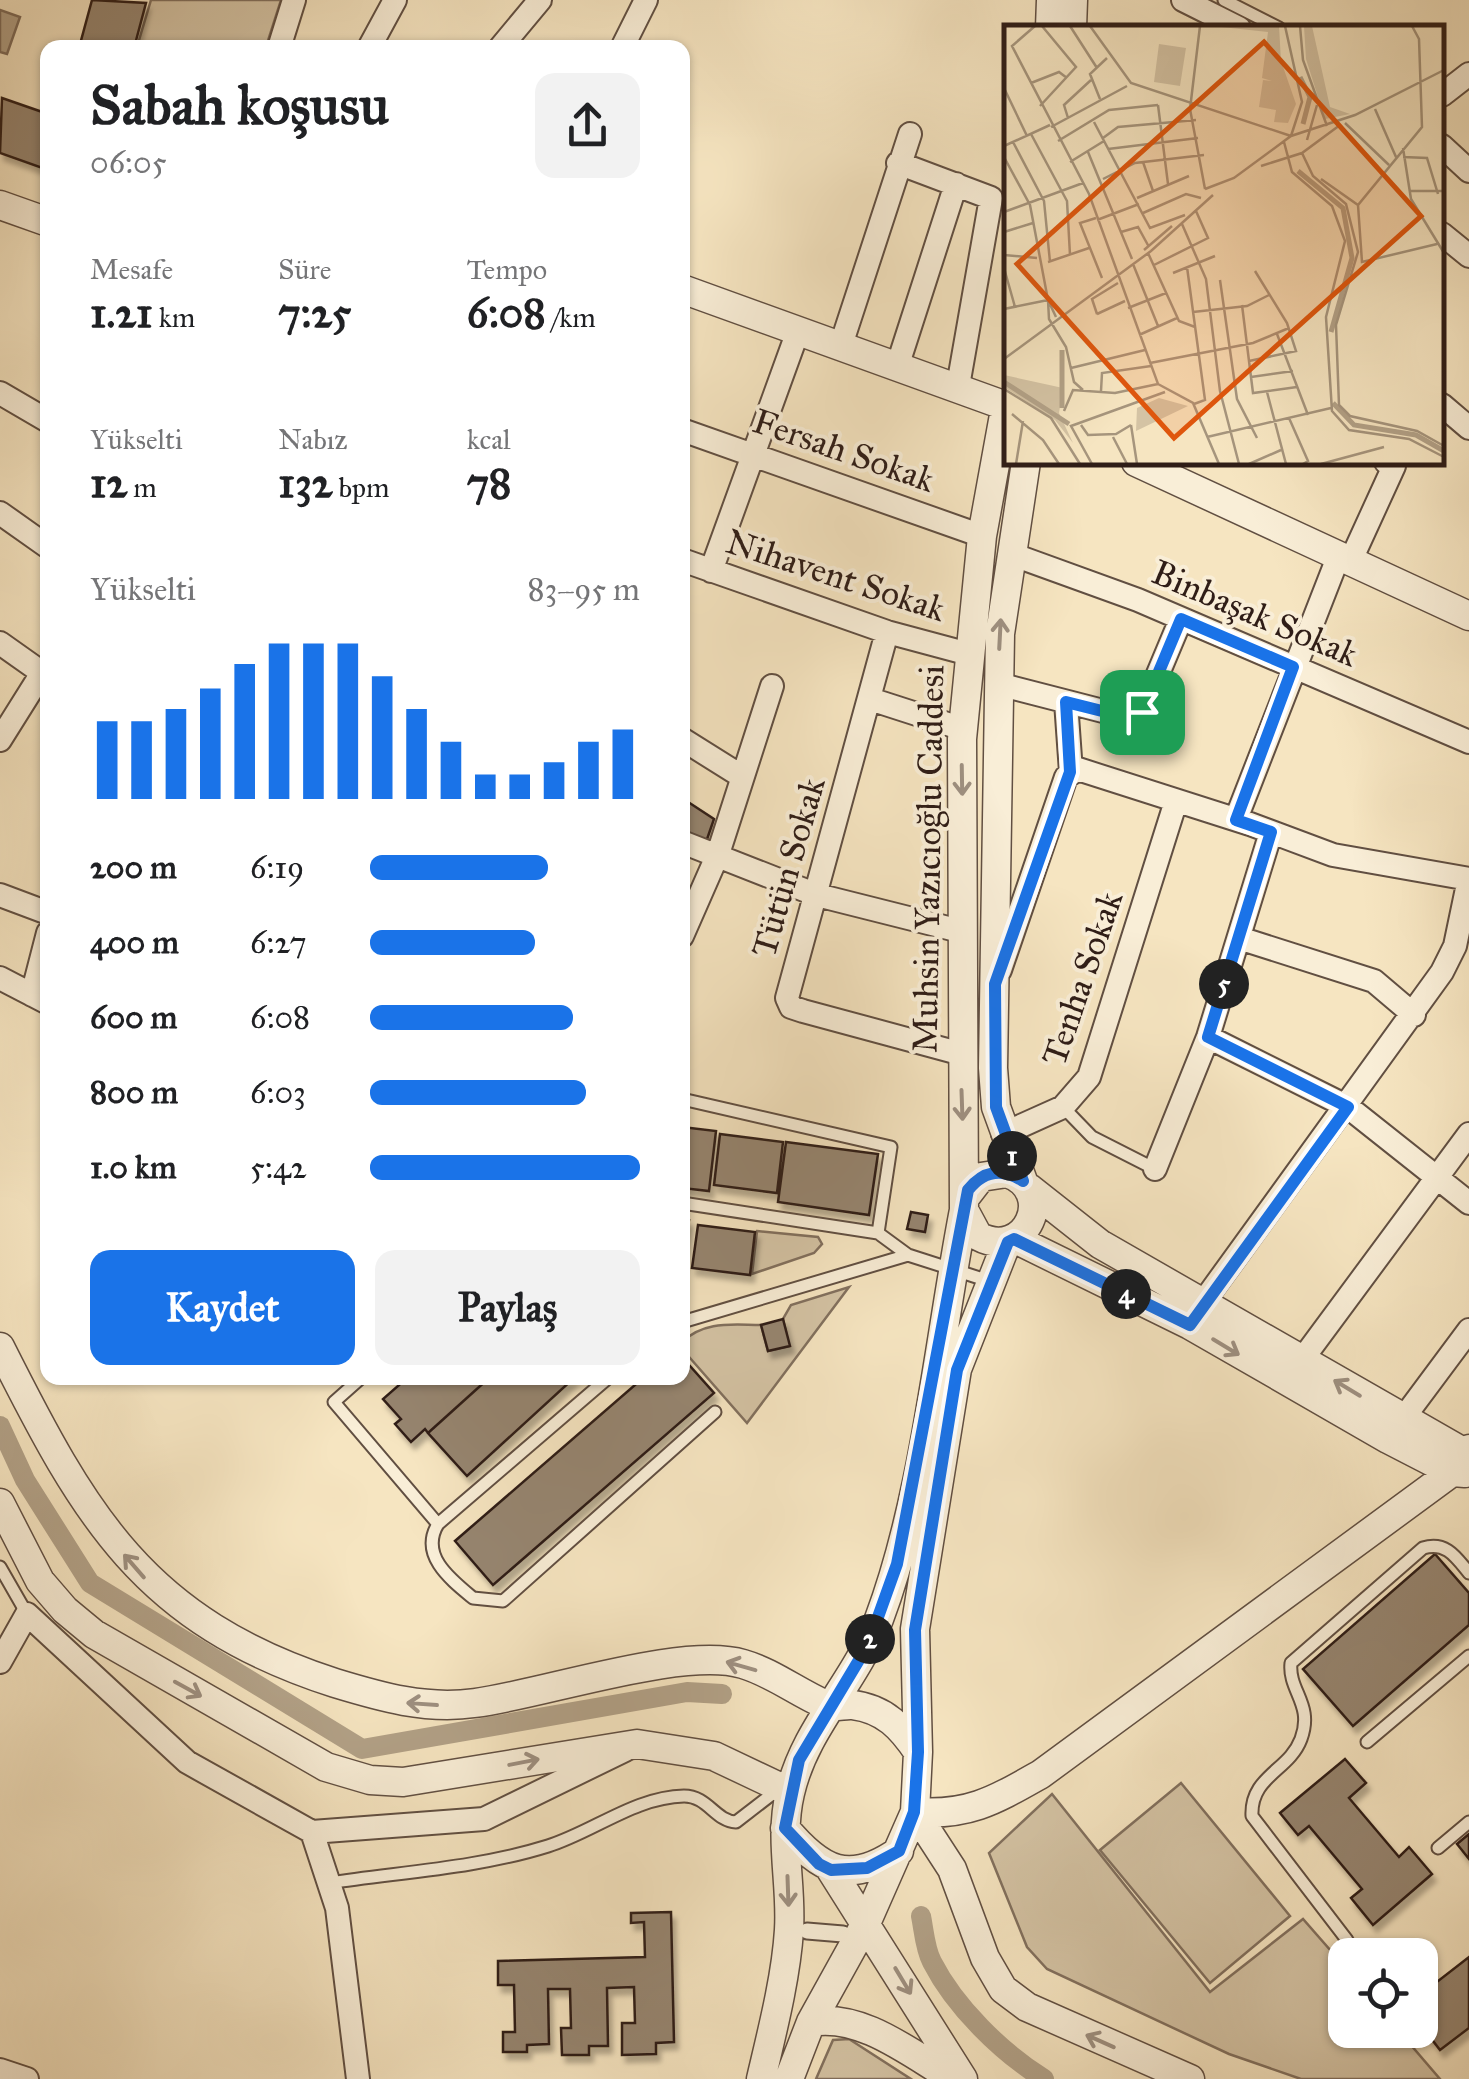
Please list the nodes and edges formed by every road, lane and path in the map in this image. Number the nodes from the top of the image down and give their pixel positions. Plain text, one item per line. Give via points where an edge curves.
1 (294, 0) edge
2 (395, 0) edge
3 (540, 0) edge
4 (646, 0) edge
5 (1051, 0) edge
6 (1073, 0) edge
7 (1183, 0) edge
8 (1224, 0) edge
9 (1050, 25) edge
10 (1072, 25) edge
11 (1233, 25) edge
12 (1273, 25) edge
13 (282, 40) edge
14 (373, 40) edge
15 (507, 40) edge
16 (626, 40) edge
17 (1469, 74) edge
18 (1444, 93) edge
19 (910, 134) dead end
20 (1444, 148) edge
21 (898, 162) junction
22 (1469, 171) edge
23 (956, 184) junction
24 (0, 206) edge
25 (40, 219) edge
26 (1444, 236) edge
27 (1469, 256) edge
28 (690, 292) edge
29 (798, 331) junction
30 (841, 345) junction
31 (898, 364) junction
32 (958, 386) junction
33 (0, 392) edge
34 (1004, 404) edge
35 (1444, 407) edge
36 (40, 416) edge
37 (1004, 416) edge
38 (1469, 428) edge
39 (690, 433) edge
40 (754, 456) junction
41 (1026, 465) edge
42 (1143, 465) edge
43 (1392, 465) edge
44 (0, 514) edge
45 (982, 536) junction
46 (40, 542) edge
47 (1011, 554) junction
48 (1345, 558) junction
49 (690, 563) edge
50 (711, 571) junction
51 (1469, 616) edge
52 (1181, 619) junction
53 (887, 632) junction
54 (0, 643) edge
55 (968, 664) junction
56 (1293, 667) junction
57 (40, 671) edge
58 (40, 682) edge
59 (998, 684) junction
60 (772, 686) dead end
61 (870, 699) junction
62 (1066, 702) junction
63 (963, 729) junction
64 (0, 740) edge
65 (1469, 742) edge
66 (690, 743) edge
67 (1070, 772) junction
68 (742, 776) junction
69 (1176, 801) junction
70 (1236, 820) junction
71 (1271, 832) junction
72 (690, 845) edge
73 (718, 854) junction
74 (1469, 879) edge
75 (0, 895) edge
76 (817, 895) junction
77 (40, 910) edge
78 (690, 918) edge
79 (964, 932) junction
80 (1239, 938) junction
81 (0, 978) edge
82 (995, 984) junction
83 (40, 999) edge
84 (1414, 1015) junction
85 (1208, 1037) junction
86 (962, 1054) junction
87 (690, 1101) edge
88 (1064, 1107) junction
89 (1348, 1107) junction
90 (1003, 1134) junction
91 (1469, 1134) edge
92 (1155, 1168) joint
93 (1439, 1175) junction
94 (1026, 1184) junction
95 (1469, 1203) edge
96 (690, 1204) edge
97 (964, 1205) junction
98 (878, 1233) junction
99 (1011, 1240) junction
100 (908, 1256) junction
101 (952, 1269) junction
102 (992, 1282) junction
103 (1196, 1315) junction
104 (690, 1320) edge
105 (1469, 1330) edge
106 (0, 1347) edge
107 (1293, 1372) junction
108 (354, 1385) edge
109 (600, 1385) edge
110 (715, 1412) dead end
111 (1395, 1430) junction
112 (1464, 1461) edge
113 (0, 1503) edge
114 (438, 1524) junction
115 (0, 1567) edge
116 (1469, 1573) edge
117 (27, 1614) junction
118 (1469, 1656) edge
119 (0, 1662) edge
120 (829, 1707) junction
121 (1366, 1742) dead end
122 (636, 1744) junction
123 (918, 1752) junction
124 (785, 1790) junction
125 (914, 1812) junction
126 (1469, 1822) edge
127 (785, 1828) junction
128 (312, 1832) junction
129 (1438, 1848) dead end
130 (899, 1851) junction
131 (831, 1870) junction
132 (328, 1883) junction
133 (855, 1928) junction
134 (807, 1931) dead end
135 (1345, 1938) edge
136 (810, 2022) junction
137 (0, 2070) edge
138 (28, 2079) edge
139 (358, 2079) edge
140 (761, 2079) edge
141 (789, 2079) edge
142 (954, 2079) edge
143 (962, 2079) edge
144 (1190, 2079) edge

1 - 13 street
2 - 14 street
3 - 15 street
4 - 16 street
5 - 9 street
6 - 10 street
7 - 11 street
8 - 12 lane
17 - 18 street
19 - 21 street
20 - 22 street
21 - 23 street
21 - 30 street
23 - 31 street
23 - 32 street via 992,198
24 - 25 street
26 - 27 street
28 - 29 street
29 - 30 street
29 - 40 street
30 - 31 street
31 - 32 street
32 - 34 street
33 - 36 street
35 - 38 street
37 - 45 street, Muhsin Yazıcıoğlu Caddesi
39 - 40 street, Fersah Sokak
40 - 45 street, Fersah Sokak
40 - 50 street
41 - 47 street, Muhsin Yazıcıoğlu Caddesi
42 - 48 street
43 - 48 street
44 - 46 street
45 - 55 street, Muhsin Yazıcıoğlu Caddesi
47 - 52 street, Binbaşak Sokak
59 -> 47 street, Muhsin Yazıcıoğlu Caddesi
48 - 51 street
48 - 56 street
49 - 50 street, Nihavent Sokak
50 - 53 street, Nihavent Sokak
52 - 56 street, Binbaşak Sokak
52 - 62 street via 1134,719
53 - 55 street, Nihavent Sokak
53 - 61 street, Tütün Sokak
54 - 57 street
55 - 59 street
55 - 63 street, Muhsin Yazıcıoğlu Caddesi
56 - 65 street, Binbaşak Sokak
56 - 70 street
58 - 64 street
59 - 62 street
59 - 82 street, Muhsin Yazıcıoğlu Caddesi
60 - 68 street
61 - 63 street
61 - 76 street, Tütün Sokak
62 - 67 street
63 -> 79 street, Muhsin Yazıcıoğlu Caddesi
66 - 68 street
67 - 69 street
67 - 82 street
68 - 73 street
69 - 70 street
69 - 88 street, Tenha Sokak via 1096,1059
70 - 71 street
71 - 74 street via 1332,855
71 - 80 street
72 - 73 street
73 - 76 street
73 - 78 street
74 - 84 street via 1455,946
75 - 77 street
76 - 79 street
76 - 86 street, Tütün Sokak via 787,998 791,1007
79 - 86 street, Muhsin Yazıcıoğlu Caddesi
80 - 84 street via 1374,981
80 - 85 street
81 - 83 street
82 - 90 street, Muhsin Yazıcıoğlu Caddesi via 993,1068
84 - 89 street
85 - 89 street
85 - 92 street
86 -> 97 street, Muhsin Yazıcıoğlu Caddesi
87 - 98 lane via 891,1147
88 - 90 street, Tenha Sokak
88 - 92 lane via 1092,1137
89 - 93 street
89 - 103 street
90 - 94 street, Muhsin Yazıcıoğlu Caddesi
91 - 93 street
93 - 95 street
93 - 107 street
94 - 97 street via 1007,1173 989,1174 974,1183
94 - 99 street via 1032,1220
94 - 103 street
96 - 98 lane
97 - 99 street via 978,1236
97 - 101 street, Muhsin Yazıcıoğlu Caddesi
98 - 100 lane
99 - 102 street
99 - 103 street
100 - 101 lane
100 - 104 lane
101 - 102 lane
101 - 120 street, Muhsin Yazıcıoğlu Caddesi via 897,1564 868,1645
102 - 123 street via 957,1370 915,1630
103 - 107 street
105 - 111 street
120 -> 106 street via 742,1664 692,1658 472,1704 416,1705 285,1664 199,1620 142,1576 51,1448
107 - 111 street
108 - 114 lane via 334,1402
109 - 114 lane
110 - 114 lane via 503,1601 482,1603 452,1580 429,1547
111 - 112 street
112 - 125 street via 1041,1774 952,1815
113 -> 122 street via 40,1581 94,1634 326,1767 403,1782
115 - 117 lane
116 - 135 lane via 1444,1547 1422,1548 1291,1663 1303,1700 1303,1732 1292,1755 1256,1789 1252,1816
117 - 119 street
117 - 128 street via 187,1762
118 - 121 lane
120 - 123 street via 854,1705 884,1716
120 - 124 street, Muhsin Yazıcıoğlu Caddesi
122 - 124 street via 714,1756
122 - 128 street via 484,1820
123 - 125 street
124 - 127 street, Muhsin Yazıcıoğlu Caddesi
124 - 132 lane via 736,1822 704,1801 678,1797 528,1852
125 - 130 street
144 -> 125 street via 1026,2008 1003,1988 978,1943 952,1869
126 - 129 lane
127 - 131 street
127 -> 140 street, Muhsin Yazıcıoğlu Caddesi via 789,1930
128 - 132 street
130 - 131 street via 867,1868
130 - 133 street
131 - 133 street
132 - 139 street via 337,1908
133 - 134 street
133 - 136 street
133 -> 143 street
136 - 141 street
136 - 142 street via 834,2018 868,2030
137 - 138 street

